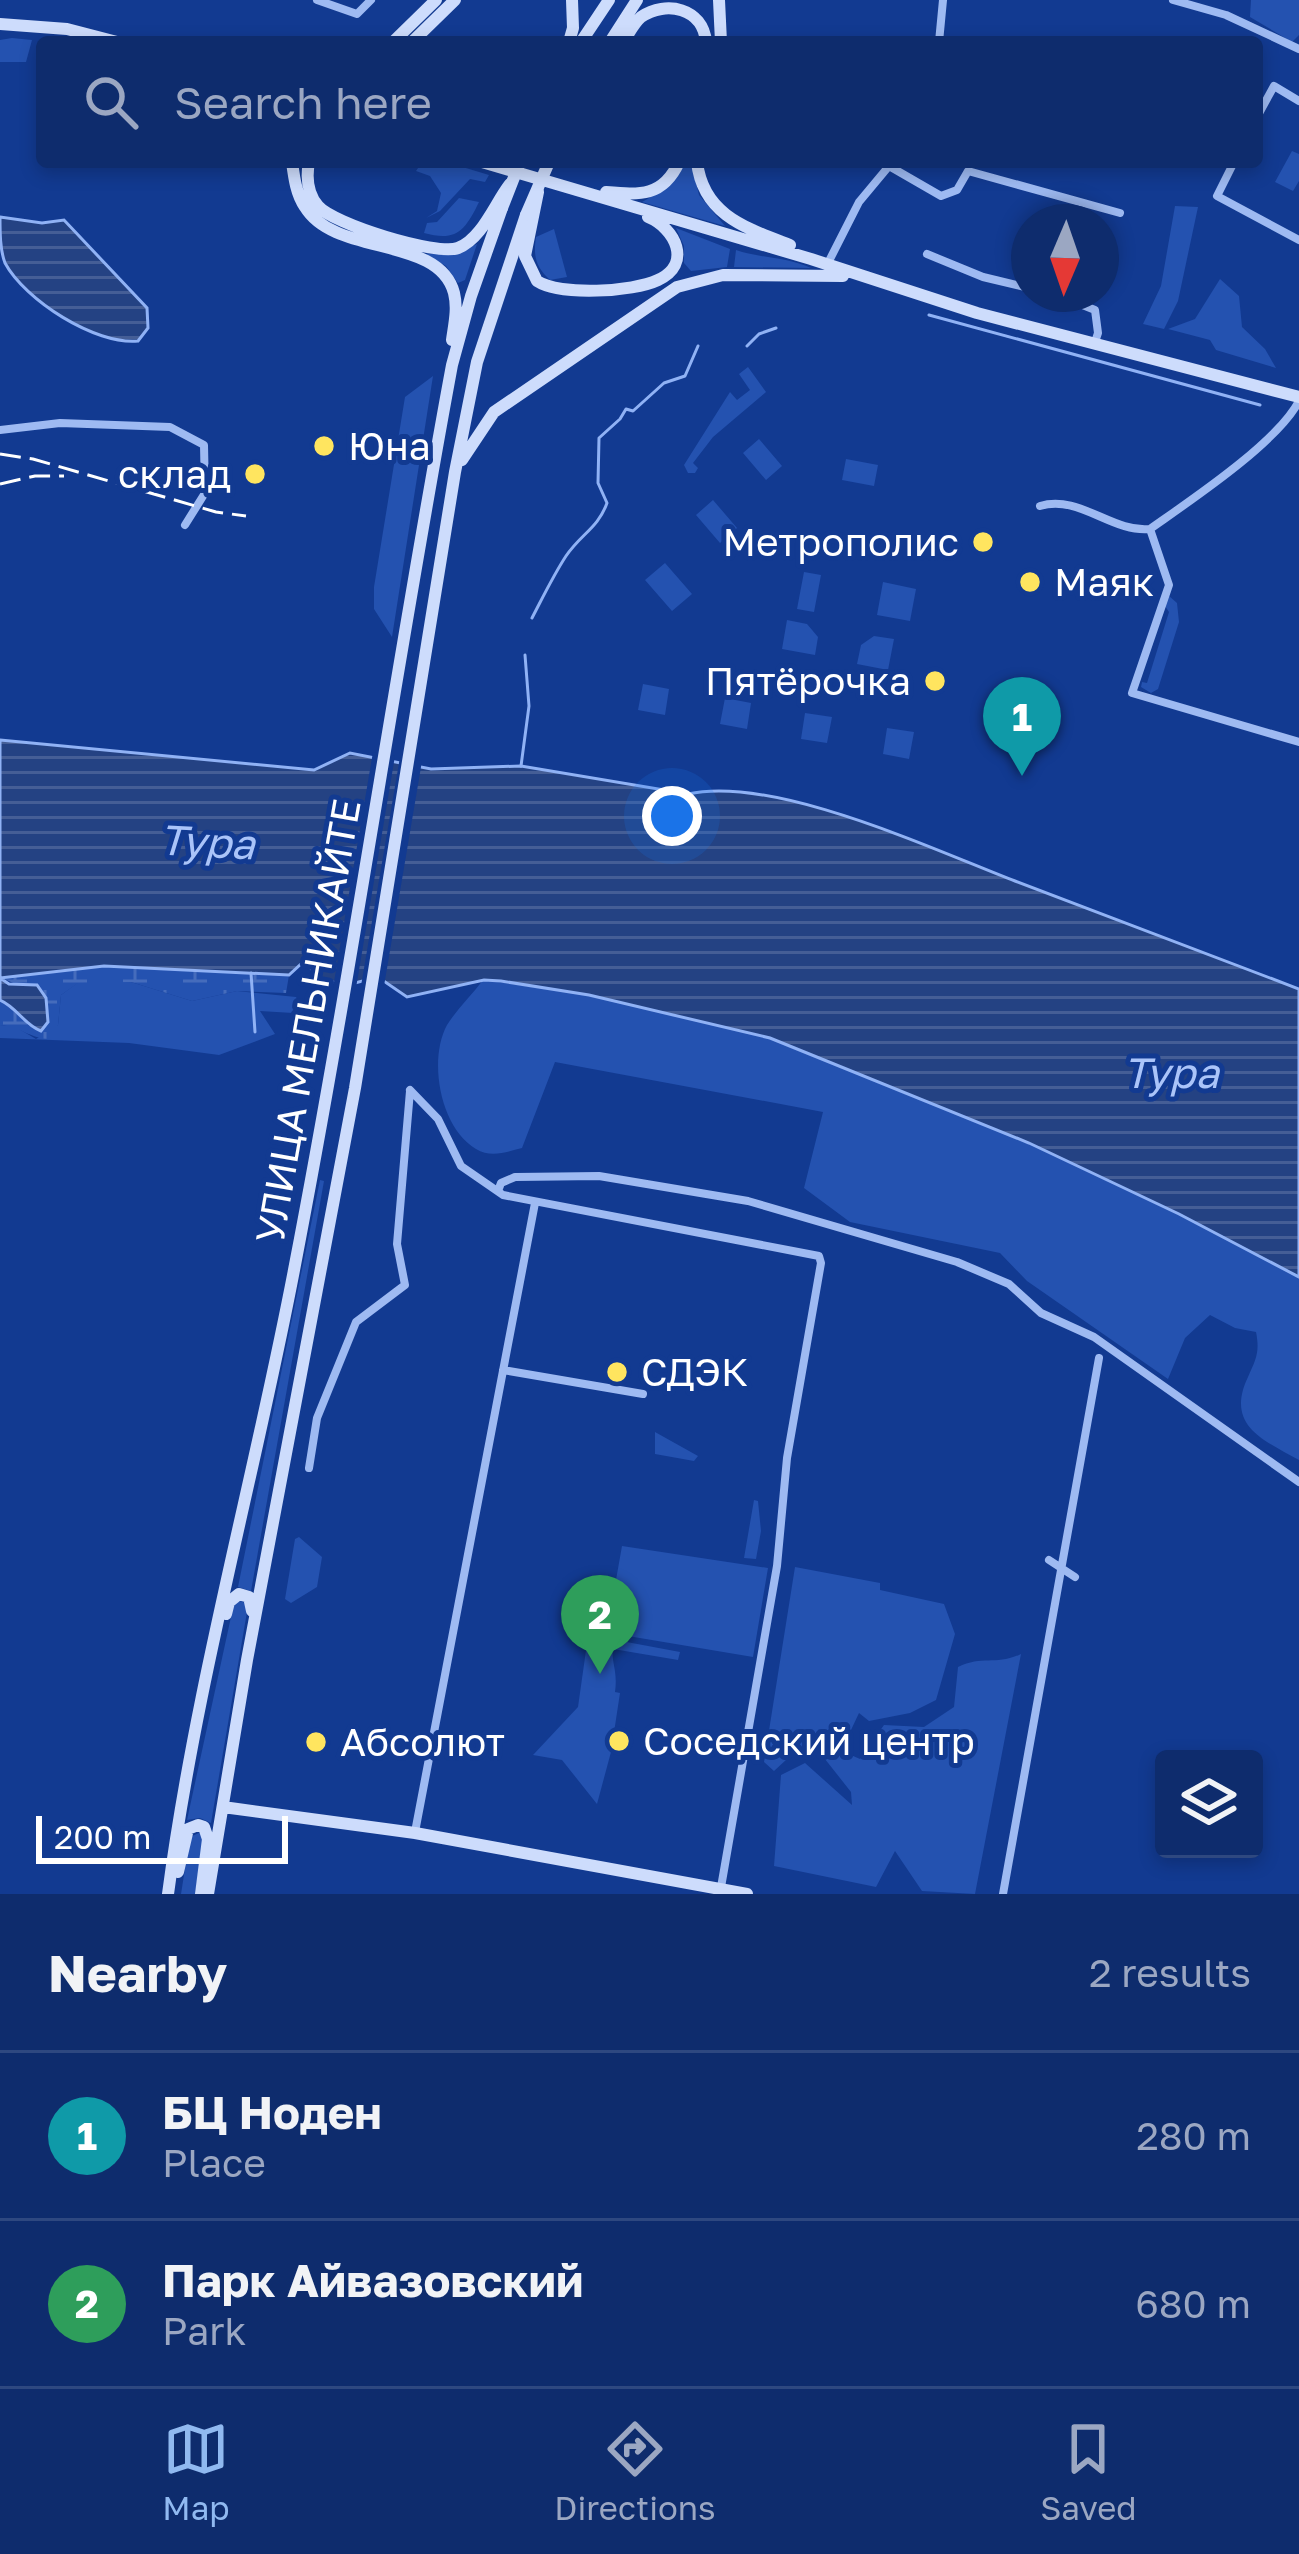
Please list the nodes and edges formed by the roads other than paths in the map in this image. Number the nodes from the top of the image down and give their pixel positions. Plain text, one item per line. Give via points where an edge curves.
1 (317, 0) edge
2 (371, 0) edge
3 (436, 0) edge
4 (455, 0) edge
5 (572, 0) edge
6 (609, 0) edge
7 (637, 0) edge
8 (719, 0) edge
9 (944, 0) edge
10 (1173, 0) edge
11 (0, 24) edge
12 (94, 36) edge
13 (399, 36) edge
14 (418, 36) edge
15 (571, 36) edge
16 (585, 36) edge
17 (614, 36) edge
18 (628, 36) edge
19 (704, 36) edge
20 (721, 36) edge
21 (940, 36) edge
22 (1299, 48) edge
23 (1299, 100) edge
24 (1263, 105) edge
25 (293, 168) edge
26 (308, 168) edge
27 (502, 168) edge
28 (517, 168) edge
29 (546, 168) edge
30 (676, 168) edge
31 (699, 168) edge
32 (887, 168) edge
33 (892, 168) edge
34 (963, 168) edge
35 (1231, 168) edge
36 (968, 171) junction
37 (586, 193) junction
38 (615, 201) junction
39 (498, 207) junction
40 (1120, 213) dead end
41 (531, 215) junction
42 (1299, 240) edge
43 (927, 254) dead end
44 (811, 259) junction
45 (827, 265) junction
46 (864, 278) junction
47 (1011, 284) edge
48 (1095, 312) edge
49 (1094, 346) junction
50 (452, 365) junction
51 (1299, 399) edge
52 (0, 430) edge
53 (455, 472) junction
54 (1040, 506) dead end
55 (184, 525) dead end
56 (1150, 529) junction
57 (1299, 742) edge
58 (497, 1192) junction
59 (535, 1203) junction
60 (1100, 1358) dead end
61 (503, 1370) junction
62 (643, 1394) dead end
63 (309, 1468) dead end
64 (1299, 1482) edge
65 (1049, 1560) dead end
66 (1062, 1569) junction
67 (1075, 1577) dead end
68 (208, 1660) junction
69 (247, 1660) junction
70 (223, 1807) junction
71 (415, 1833) junction
72 (720, 1892) edge
73 (169, 1894) edge
74 (204, 1894) edge
75 (747, 1894) edge
76 (1003, 1894) edge

1 - 2 street via 357,14
3 - 13 main road
4 - 14 main road
5 - 15 main road
6 - 16 main road
7 - 17 main road
8 - 20 main road
9 - 21 street
10 - 22 street
11 - 12 main road
18 - 19 main road via 647,13 671,5 688,9
23 - 24 street via 1274,86
25 - 50 main road via 299,196 328,230 446,276 455,298
26 - 39 main road via 311,196 329,216 438,249 472,240
27 - 37 main road
28 - 39 main road, УЛИЦА МЕЛЬНИКАЙТЕ, bridge
29 - 41 main road, УЛИЦА МЕЛЬНИКАЙТЕ, bridge
30 - 37 main road via 651,194
31 - 44 main road via 722,213
32 - 45 street
33 - 36 street via 941,196 957,190
34 - 36 street
35 - 42 street via 1217,196
36 - 40 street
37 - 38 main road
38 - 41 main road via 671,231 678,254 668,274 637,286 547,287 525,256
38 - 44 main road
39 - 50 main road, УЛИЦА МЕЛЬНИКАЙТЕ
41 - 53 main road, УЛИЦА МЕЛЬНИКАЙТЕ via 497,294
43 - 47 street
44 - 45 main road
45 - 46 main road
46 - 49 main road
46 - 53 main road via 696,280 663,294 494,412
48 - 49 street
49 - 51 main road
50 - 68 main road, УЛИЦА МЕЛЬНИКАЙТЕ via 329,1085 265,1422
51 - 56 street via 1290,419
52 - 55 street via 170,427 204,445 205,493
53 - 69 main road, УЛИЦА МЕЛЬНИКАЙТЕ via 355,1088
54 - 56 street via 1066,504
56 - 57 street via 1168,585 1132,692
58 - 59 street
58 - 63 street via 461,1166 437,1119 410,1090 397,1244 405,1285 356,1322 317,1418
58 - 64 street via 515,1177 621,1179 766,1205 957,1262 1009,1283 1041,1313 1094,1337
59 - 61 street
59 - 72 street via 806,1253 821,1263
60 - 66 street
61 - 62 street
61 - 71 street
65 - 66 street
66 - 67 street
66 - 76 street
68 - 69 main road via 239,1594 252,1602
68 - 73 main road, УЛИЦА МЕЛЬНИКАЙТЕ
69 - 70 main road, УЛИЦА МЕЛЬНИКАЙТЕ
70 - 71 main road
70 - 74 main road, УЛИЦА МЕЛЬНИКАЙТЕ
71 - 72 main road
72 - 75 main road
73 - 74 main road via 185,1834 198,1825 208,1832

